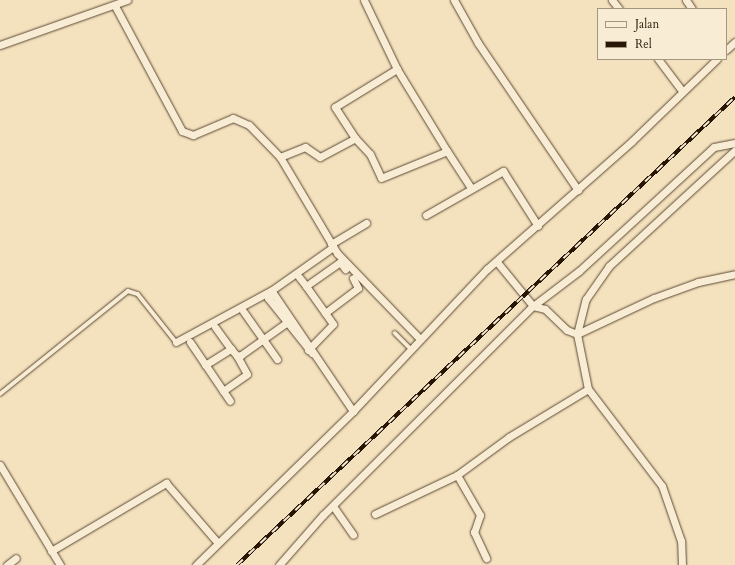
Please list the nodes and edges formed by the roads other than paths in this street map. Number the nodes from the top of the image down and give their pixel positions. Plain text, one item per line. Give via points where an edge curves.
1 (127, 0) edge
2 (364, 0) edge
3 (454, 0) edge
4 (612, 0) edge
5 (115, 6) junction
6 (618, 8) edge
7 (735, 42) edge
8 (0, 45) edge
9 (727, 49) edge
10 (659, 60) edge
11 (716, 60) edge
12 (397, 68) junction
13 (682, 91) junction
14 (355, 138) junction
15 (735, 143) edge
16 (735, 150) edge
17 (447, 151) junction
18 (280, 158) junction
19 (472, 188) junction
20 (578, 190) junction
21 (426, 215) dead end
22 (366, 223) dead end
23 (538, 226) junction
24 (332, 246) junction
25 (497, 262) junction
26 (735, 274) edge
27 (299, 277) dead end
28 (306, 286) junction
29 (533, 306) junction
30 (243, 311) dead end
31 (325, 313) junction
32 (215, 326) dead end
33 (395, 333) dead end
34 (577, 334) junction
35 (263, 339) junction
36 (420, 339) junction
37 (176, 342) joint
38 (190, 342) dead end
39 (410, 348) junction
40 (231, 349) junction
41 (310, 350) junction
42 (237, 356) junction
43 (277, 359) dead end
44 (205, 365) junction
45 (588, 389) junction
46 (223, 391) junction
47 (0, 394) edge
48 (230, 401) dead end
49 (353, 411) junction
50 (0, 465) edge
51 (457, 475) junction
52 (333, 506) junction
53 (375, 514) dead end
54 (353, 536) dead end
55 (218, 543) junction
56 (51, 551) junction
57 (16, 558) dead end
58 (486, 558) dead end
59 (7, 565) edge
60 (60, 565) edge
61 (196, 565) edge
62 (279, 565) edge
63 (682, 565) edge

1 - 5 street
2 - 12 street
3 - 20 street via 478,44
4 - 6 street
5 - 8 street
5 - 18 street via 182,131 193,135 238,118
7 - 9 street
10 - 13 street
11 - 13 street
12 - 14 street via 335,107
12 - 17 street
13 - 20 street
14 - 17 street via 370,154 381,178
14 - 18 street via 320,157 305,147
15 - 29 street via 714,147 579,271
16 - 34 street via 610,266 586,298
17 - 19 street
18 - 24 street
19 - 21 street
19 - 23 street via 502,171
20 - 23 street
22 - 24 street
23 - 25 street
24 - 36 street
24 - 37 street via 272,290
25 - 29 street
25 - 36 street
26 - 34 street via 698,282 654,298
27 - 28 street
28 - 31 street
28 - 31 street via 340,262 358,284
29 - 34 street via 545,309 567,330
29 - 52 street
30 - 35 street
31 - 41 street via 333,326
32 - 40 street
33 - 39 lane
34 - 45 street
35 - 41 street via 288,321
35 - 42 street
35 - 43 street
36 - 39 street
37 - 47 lane via 138,294 128,291
38 - 44 street
39 - 49 street
40 - 42 street
40 - 44 street
41 - 49 street
42 - 46 street via 247,374
44 - 46 street
45 - 51 street via 509,437
45 - 63 street via 662,486 681,541
46 - 48 street
49 - 55 street
50 - 56 street
51 - 53 street
51 - 58 street via 480,514 474,532
52 - 54 street
52 - 62 street
55 - 56 street via 166,483
55 - 61 street
56 - 60 street
57 - 59 street

